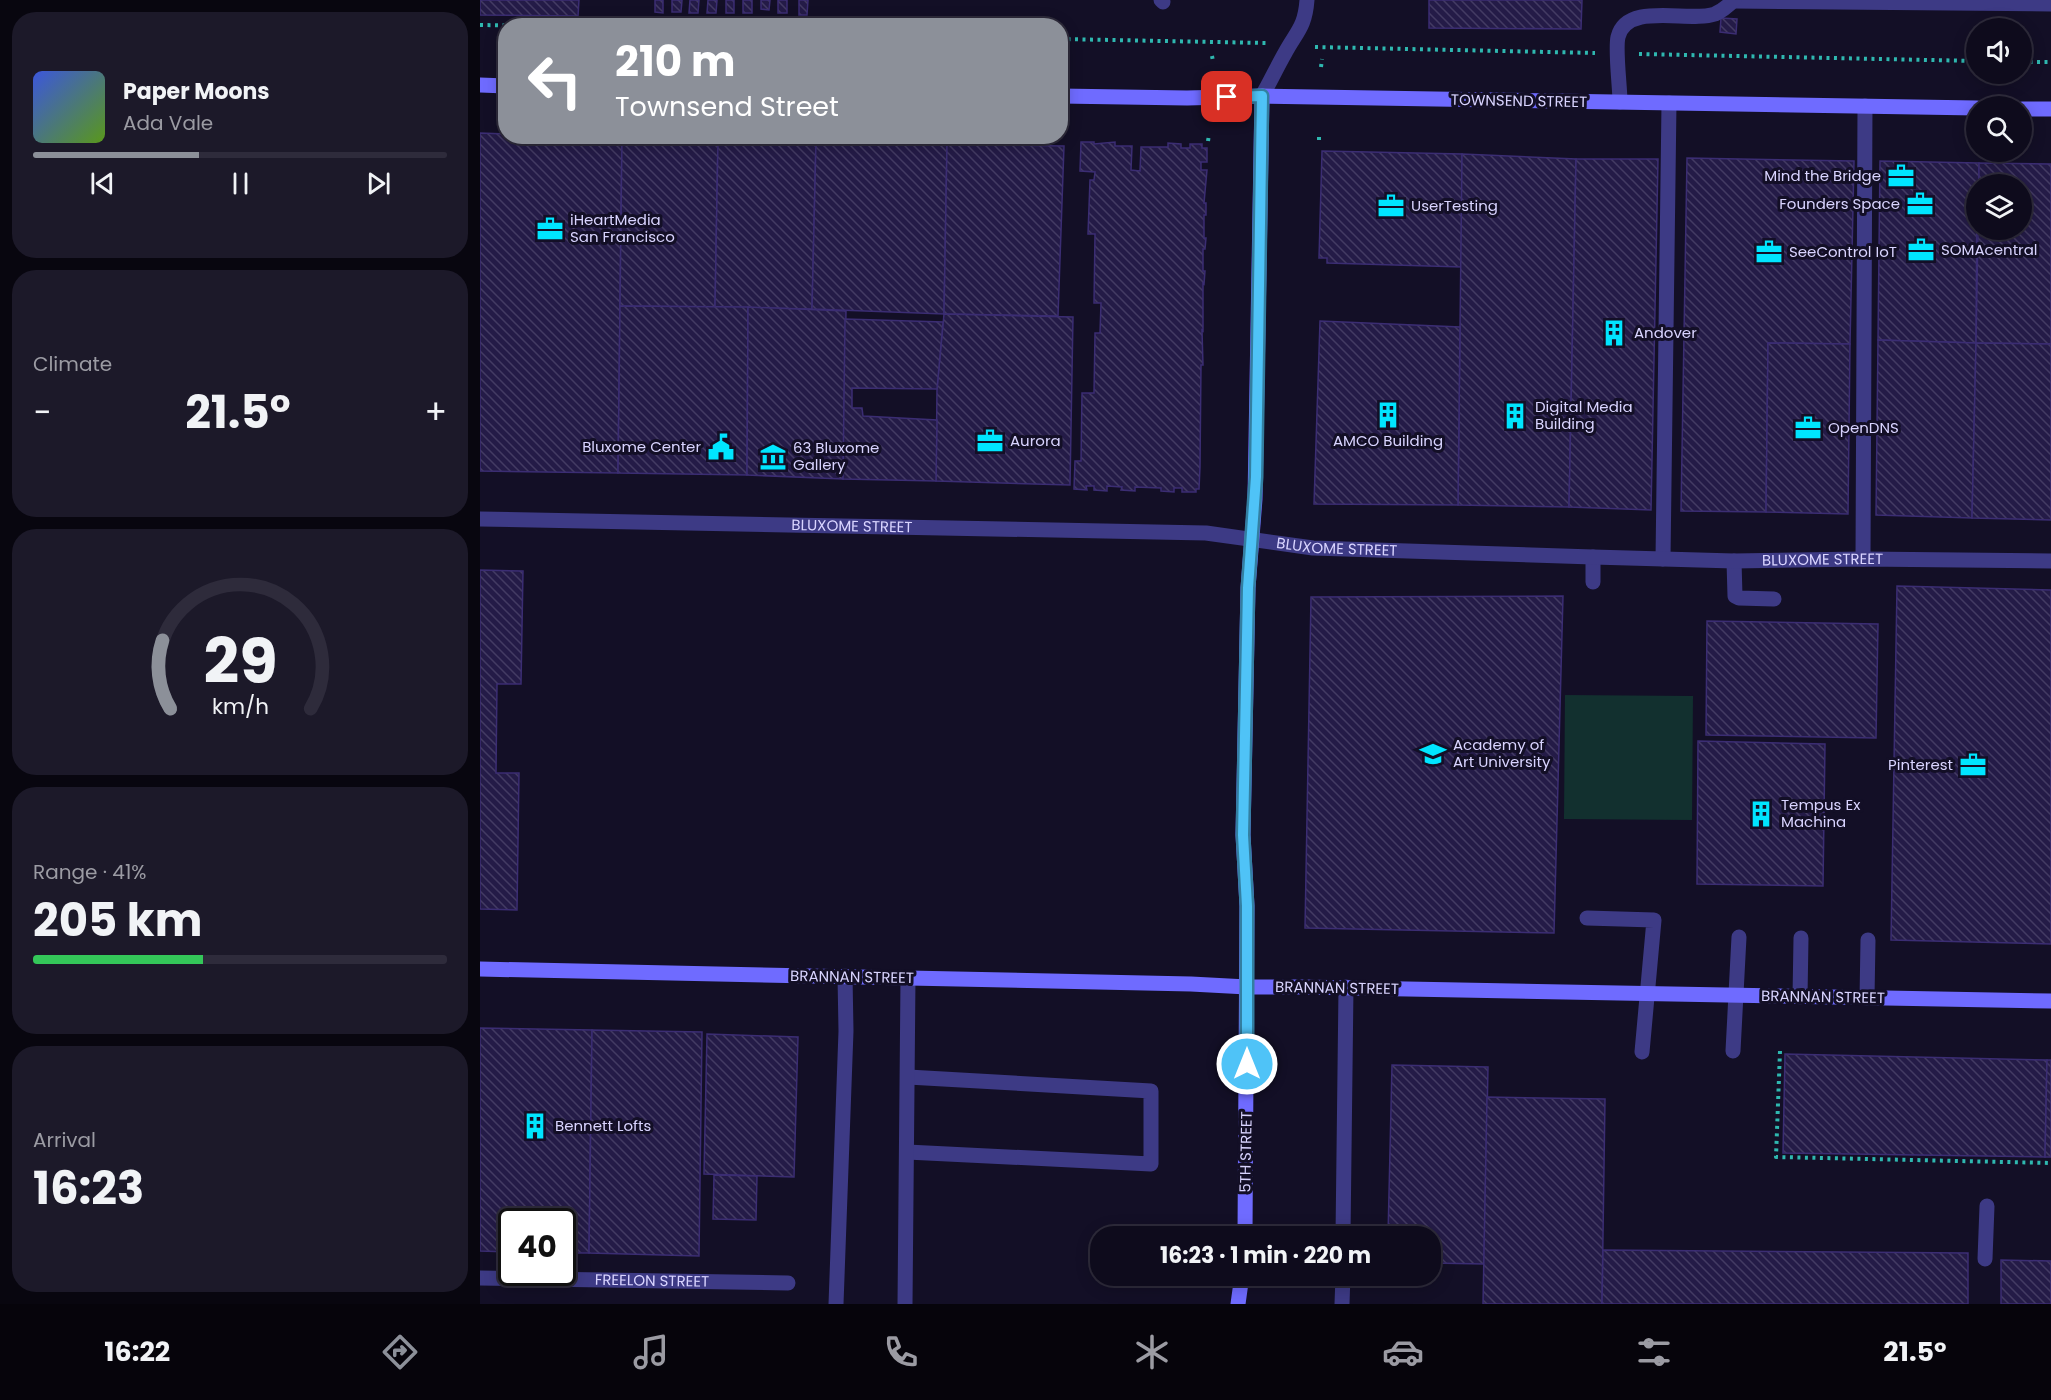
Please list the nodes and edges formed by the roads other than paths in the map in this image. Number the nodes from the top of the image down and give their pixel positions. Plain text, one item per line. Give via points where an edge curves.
1 (1307, 0) edge
2 (1734, 0) edge
3 (2051, 4) edge
4 (480, 85) edge
5 (498, 86) edge
6 (1068, 96) edge
7 (1262, 96) junction
8 (1620, 102) junction
9 (1669, 103) junction
10 (1865, 106) junction
11 (1966, 108) edge
12 (2032, 109) edge
13 (2051, 109) edge
14 (480, 519) edge
15 (1252, 540) junction
16 (1593, 557) junction
17 (1663, 559) junction
18 (1863, 559) junction
19 (1734, 561) junction
20 (2051, 561) edge
21 (1593, 582) dead end
22 (1774, 599) dead end
23 (1587, 918) dead end
24 (1739, 937) dead end
25 (1802, 938) dead end
26 (1868, 940) dead end
27 (480, 969) edge
28 (845, 976) junction
29 (908, 978) junction
30 (1247, 987) junction
31 (1346, 987) junction
32 (1648, 994) junction
33 (1736, 996) junction
34 (1800, 997) junction
35 (1867, 998) junction
36 (2051, 1001) edge
37 (1733, 1051) dead end
38 (1642, 1052) dead end
39 (908, 1077) junction
40 (907, 1152) junction
41 (1987, 1206) dead end
42 (1245, 1226) edge
43 (1343, 1226) edge
44 (1985, 1259) dead end
45 (480, 1278) edge
46 (788, 1283) dead end
47 (1240, 1286) edge
48 (1343, 1286) edge
49 (836, 1304) edge
50 (905, 1304) edge
51 (1238, 1304) edge
52 (1342, 1304) edge

1 - 7 street via 1300,31
2 - 3 street
2 - 8 street via 1717,13 1634,18 1622,27 1617,39
4 - 5 street
6 - 7 street, TOWNSEND STREET
7 - 8 street, TOWNSEND STREET
7 - 15 street, 5TH STREET via 1260,325
8 - 9 street, TOWNSEND STREET
9 - 10 street, TOWNSEND STREET
9 - 17 street
10 - 11 street, TOWNSEND STREET
10 - 18 street
12 - 13 street
14 - 15 street, BLUXOME STREET via 1206,533
15 - 16 street, BLUXOME STREET via 1313,548
15 - 30 street, 5TH STREET via 1243,835
16 - 17 street, BLUXOME STREET
16 - 21 street
17 - 19 street, BLUXOME STREET
18 - 19 street, BLUXOME STREET
18 - 20 street, BLUXOME STREET
19 - 22 street via 1735,596
23 - 32 street via 1654,921
24 - 33 street
25 - 34 street
26 - 35 street
27 - 28 street, BRANNAN STREET
28 - 29 street, BRANNAN STREET
28 - 49 street
29 - 30 street, BRANNAN STREET
29 - 39 street
30 - 31 street, BRANNAN STREET
30 - 42 street, 5TH STREET
31 - 32 street, BRANNAN STREET
31 - 43 street
32 - 33 street, BRANNAN STREET
32 - 38 street
33 - 34 street, BRANNAN STREET
33 - 37 street
34 - 35 street, BRANNAN STREET
35 - 36 street, BRANNAN STREET
39 - 40 street
39 - 40 street via 1151,1091 1151,1164
40 - 50 street
41 - 44 street
45 - 46 street, FREELON STREET
47 - 51 street
48 - 52 street

